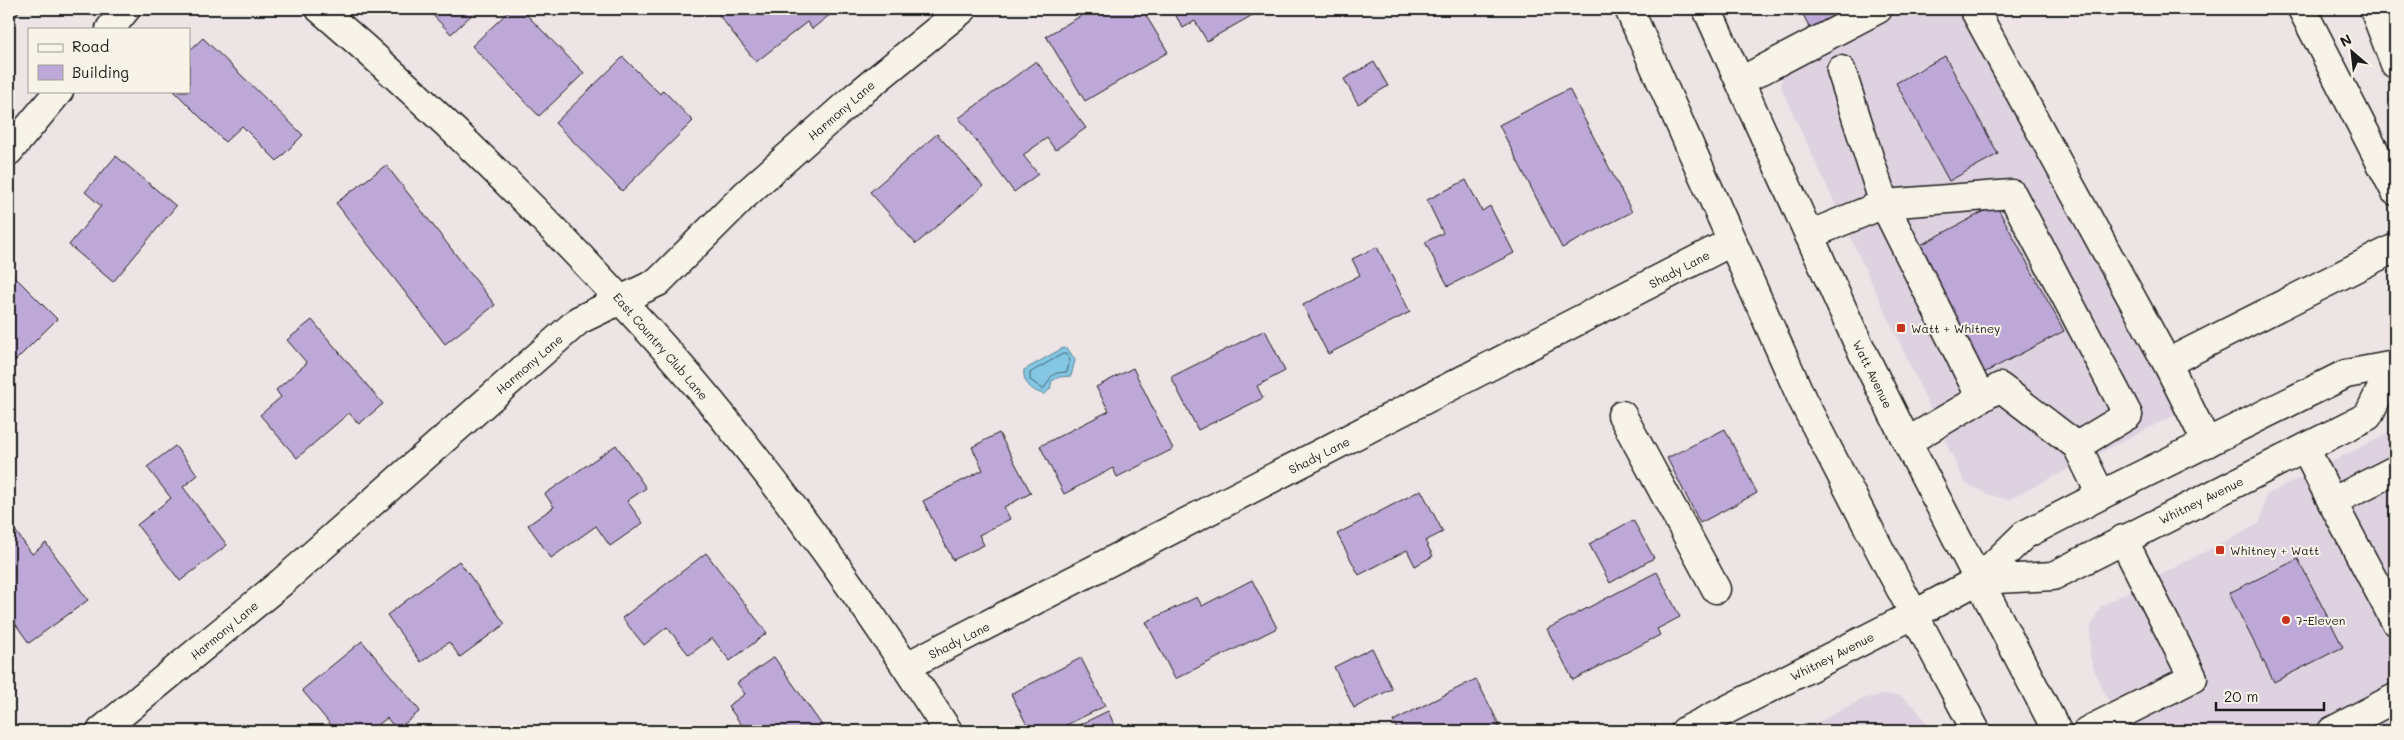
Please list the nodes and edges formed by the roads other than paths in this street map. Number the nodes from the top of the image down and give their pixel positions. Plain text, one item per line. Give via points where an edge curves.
1 (126, 9) edge
2 (320, 9) edge
3 (963, 9) edge
4 (1629, 9) edge
5 (1707, 9) edge
6 (1878, 9) edge
7 (1974, 9) edge
8 (2302, 9) edge
9 (2374, 9) edge
10 (111, 28) edge
11 (2395, 64) edge
12 (1841, 70) dead end
13 (1741, 81) junction
14 (58, 92) edge
15 (9, 152) edge
16 (2395, 192) edge
17 (1884, 204) junction
18 (1809, 235) junction
19 (1731, 242) junction
20 (2395, 248) edge
21 (621, 300) junction
22 (2167, 363) junction
23 (2394, 369) edge
24 (1981, 398) junction
25 (1622, 415) dead end
26 (1907, 442) junction
27 (2207, 443) junction
28 (2077, 446) junction
29 (2305, 448) junction
30 (2395, 470) edge
31 (2101, 495) junction
32 (2332, 502) junction
33 (2123, 538) junction
34 (1978, 580) junction
35 (1716, 589) dead end
36 (1914, 614) junction
37 (2395, 621) edge
38 (907, 666) junction
39 (2395, 698) edge
40 (101, 731) edge
41 (948, 731) edge
42 (1686, 731) edge
43 (1976, 731) edge
44 (2057, 731) edge
45 (2088, 731) edge
46 (2332, 731) edge

1 - 10 street
2 - 21 street, East Country Club Lane via 383,63 501,174
3 - 21 street, Harmony Lane via 854,97 746,194 658,282
4 - 19 street
5 - 13 street, Watt Avenue
6 - 13 street
7 - 22 street
8 - 16 street
9 - 11 street
12 - 17 street
13 - 18 street, Watt Avenue
14 - 15 street
17 - 18 street
17 - 24 street
17 - 28 street via 2012,194 2128,415
18 - 26 street, Watt Avenue
19 - 36 street via 1802,399
19 - 38 street, Shady Lane
20 - 22 street
21 - 38 street, East Country Club Lane via 728,423 821,544
21 - 40 street, Harmony Lane via 579,320 282,582
22 - 27 street
23 - 27 street, Whitney Avenue via 2346,374
23 - 29 street, Whitney Avenue via 2368,416
24 - 26 street
24 - 28 street via 2000,387
25 - 35 street
26 - 34 street, Watt Avenue
27 - 31 street, Whitney Avenue
28 - 31 street
29 - 32 street
29 - 33 street, Whitney Avenue
30 - 32 street
31 - 34 street, Whitney Avenue via 2024,535
32 - 37 street
33 - 34 street, Whitney Avenue via 2053,576
33 - 45 street via 2193,678
34 - 36 street, Whitney Avenue
34 - 44 street, Watt Avenue
36 - 42 street, Whitney Avenue
36 - 43 street
38 - 41 street, East Country Club Lane
39 - 46 street

